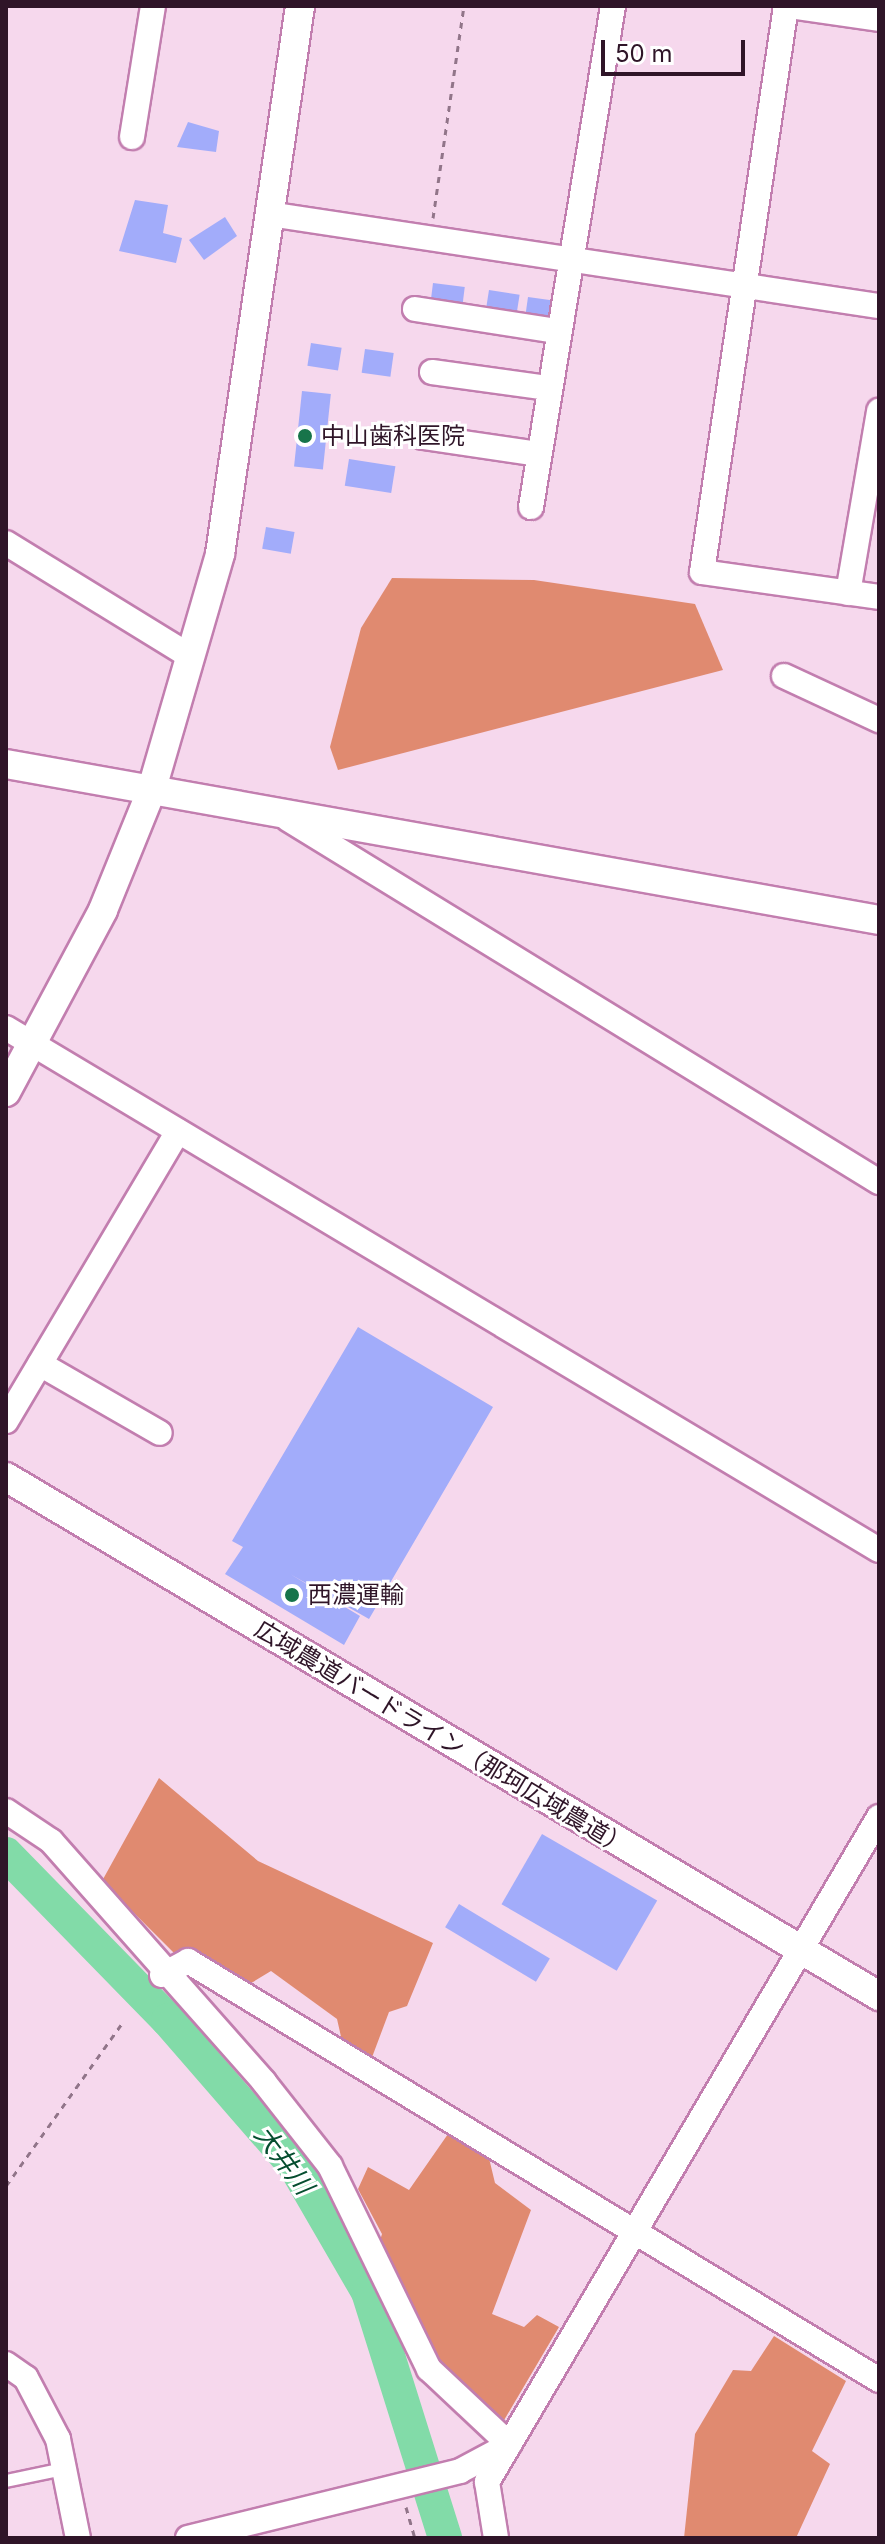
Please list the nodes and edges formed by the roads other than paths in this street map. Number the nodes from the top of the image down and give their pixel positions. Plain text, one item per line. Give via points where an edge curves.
1 (153, 6) edge
2 (300, 6) edge
3 (613, 6) edge
4 (788, 6) edge
5 (879, 19) edge
6 (132, 137) dead end
7 (269, 214) junction
8 (571, 259) junction
9 (745, 286) junction
10 (879, 306) edge
11 (415, 309) dead end
12 (557, 331) junction
13 (432, 372) dead end
14 (547, 388) junction
15 (879, 411) edge
16 (423, 437) dead end
17 (876, 451) edge
18 (538, 454) junction
19 (531, 507) dead end
20 (6, 543) edge
21 (848, 593) junction
22 (879, 597) edge
23 (191, 657) junction
24 (784, 676) dead end
25 (879, 720) edge
26 (6, 764) edge
27 (151, 792) junction
28 (274, 813) junction
29 (879, 920) edge
30 (6, 1028) edge
31 (34, 1044) junction
32 (6, 1092) edge
33 (178, 1131) junction
34 (879, 1182) edge
35 (40, 1364) junction
36 (6, 1421) edge
37 (160, 1433) dead end
38 (6, 1477) edge
39 (879, 1550) edge
40 (6, 1811) edge
41 (879, 1817) edge
42 (799, 1949) junction
43 (162, 1975) junction
44 (879, 1996) edge
45 (633, 2235) junction
46 (6, 2364) edge
47 (879, 2380) edge
48 (509, 2444) junction
49 (68, 2468) junction
50 (6, 2481) edge
51 (78, 2538) edge
52 (188, 2538) edge
53 (496, 2538) edge

1 - 6 street
2 - 7 street
3 - 8 street
4 - 5 street
4 - 9 street
7 - 8 street
7 - 23 street via 220,554
8 - 9 street
8 - 12 street
9 - 10 street
9 - 21 street via 702,572
11 - 12 street
12 - 14 street
13 - 14 street
14 - 18 street
15 - 17 street
16 - 18 street
17 - 21 street
18 - 19 street
20 - 23 street
21 - 22 street
23 - 27 street
24 - 25 street
26 - 27 street
27 - 28 street
27 - 31 street via 103,910
28 - 29 street
28 - 34 street
30 - 31 street
31 - 32 street
31 - 33 street
33 - 35 street
33 - 39 street
35 - 36 street
35 - 37 street
38 - 42 street, 広域農道バードライン（那珂広域農道）
40 - 43 street via 51,1841
41 - 42 street
42 - 44 street, 広域農道バードライン（那珂広域農道）
42 - 45 street
43 - 45 street via 188,1961
43 - 48 street via 264,2082 330,2166 429,2369
45 - 47 street
45 - 48 street
46 - 49 street via 26,2378
48 - 52 street via 460,2471
48 - 53 street via 487,2482
49 - 50 lane
49 - 51 street

